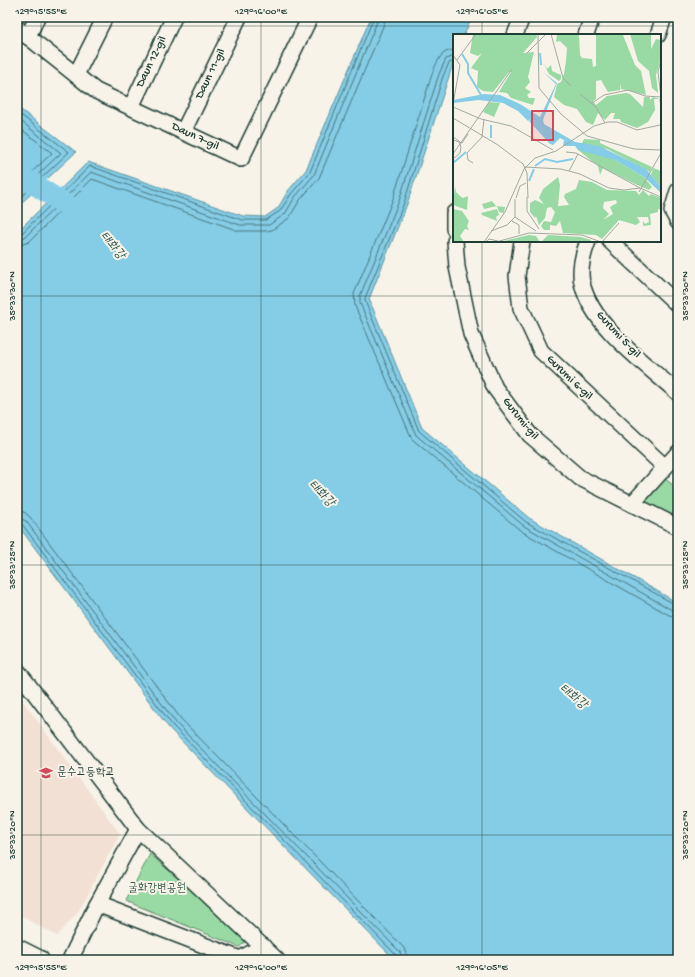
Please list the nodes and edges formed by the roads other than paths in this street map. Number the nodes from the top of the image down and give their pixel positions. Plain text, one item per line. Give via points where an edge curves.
1 (37, 17) edge
2 (104, 17) edge
3 (174, 17) edge
4 (239, 17) edge
5 (310, 17) edge
6 (522, 17) edge
7 (592, 17) edge
8 (664, 17) edge
9 (22, 32) edge
10 (516, 34) edge
11 (586, 34) edge
12 (658, 34) edge
13 (76, 75) junction
14 (131, 107) junction
15 (184, 132) junction
16 (678, 191) edge
17 (678, 222) edge
18 (455, 242) edge
19 (522, 242) edge
20 (588, 242) edge
21 (611, 242) edge
22 (678, 305) edge
23 (678, 393) edge
24 (678, 452) edge
25 (665, 467) junction
26 (632, 504) junction
27 (678, 527) edge
28 (17, 670) edge
29 (138, 830) junction
30 (97, 904) junction
31 (263, 946) junction
32 (17, 949) edge
33 (39, 960) edge
34 (70, 960) edge
35 (277, 960) edge

1 - 9 street
2 - 13 street
3 - 14 street, Daun 12-gil
4 - 15 street, Daun 11-gil
5 - 15 street, Daun 7-gil via 241,159
6 - 10 street
7 - 11 street
8 - 12 street
9 - 13 street, Daun 7-gil
13 - 14 street, Daun 7-gil via 96,91
14 - 15 street, Daun 7-gil
16 - 17 street via 672,211
18 - 26 street, Gurumi-gil via 457,267 471,334 495,388 530,435 580,478
19 - 25 street, Gurumi 6-gil via 517,276 521,308 541,351
20 - 23 street, Gurumi 5-gil via 582,256 582,282 589,304 604,324
21 - 22 street
24 - 25 street
25 - 26 street
26 - 27 street, Gurumi-gil
28 - 29 street
29 - 30 street
29 - 31 street
30 - 31 street via 240,959
30 - 34 street
31 - 35 street
32 - 33 main road

